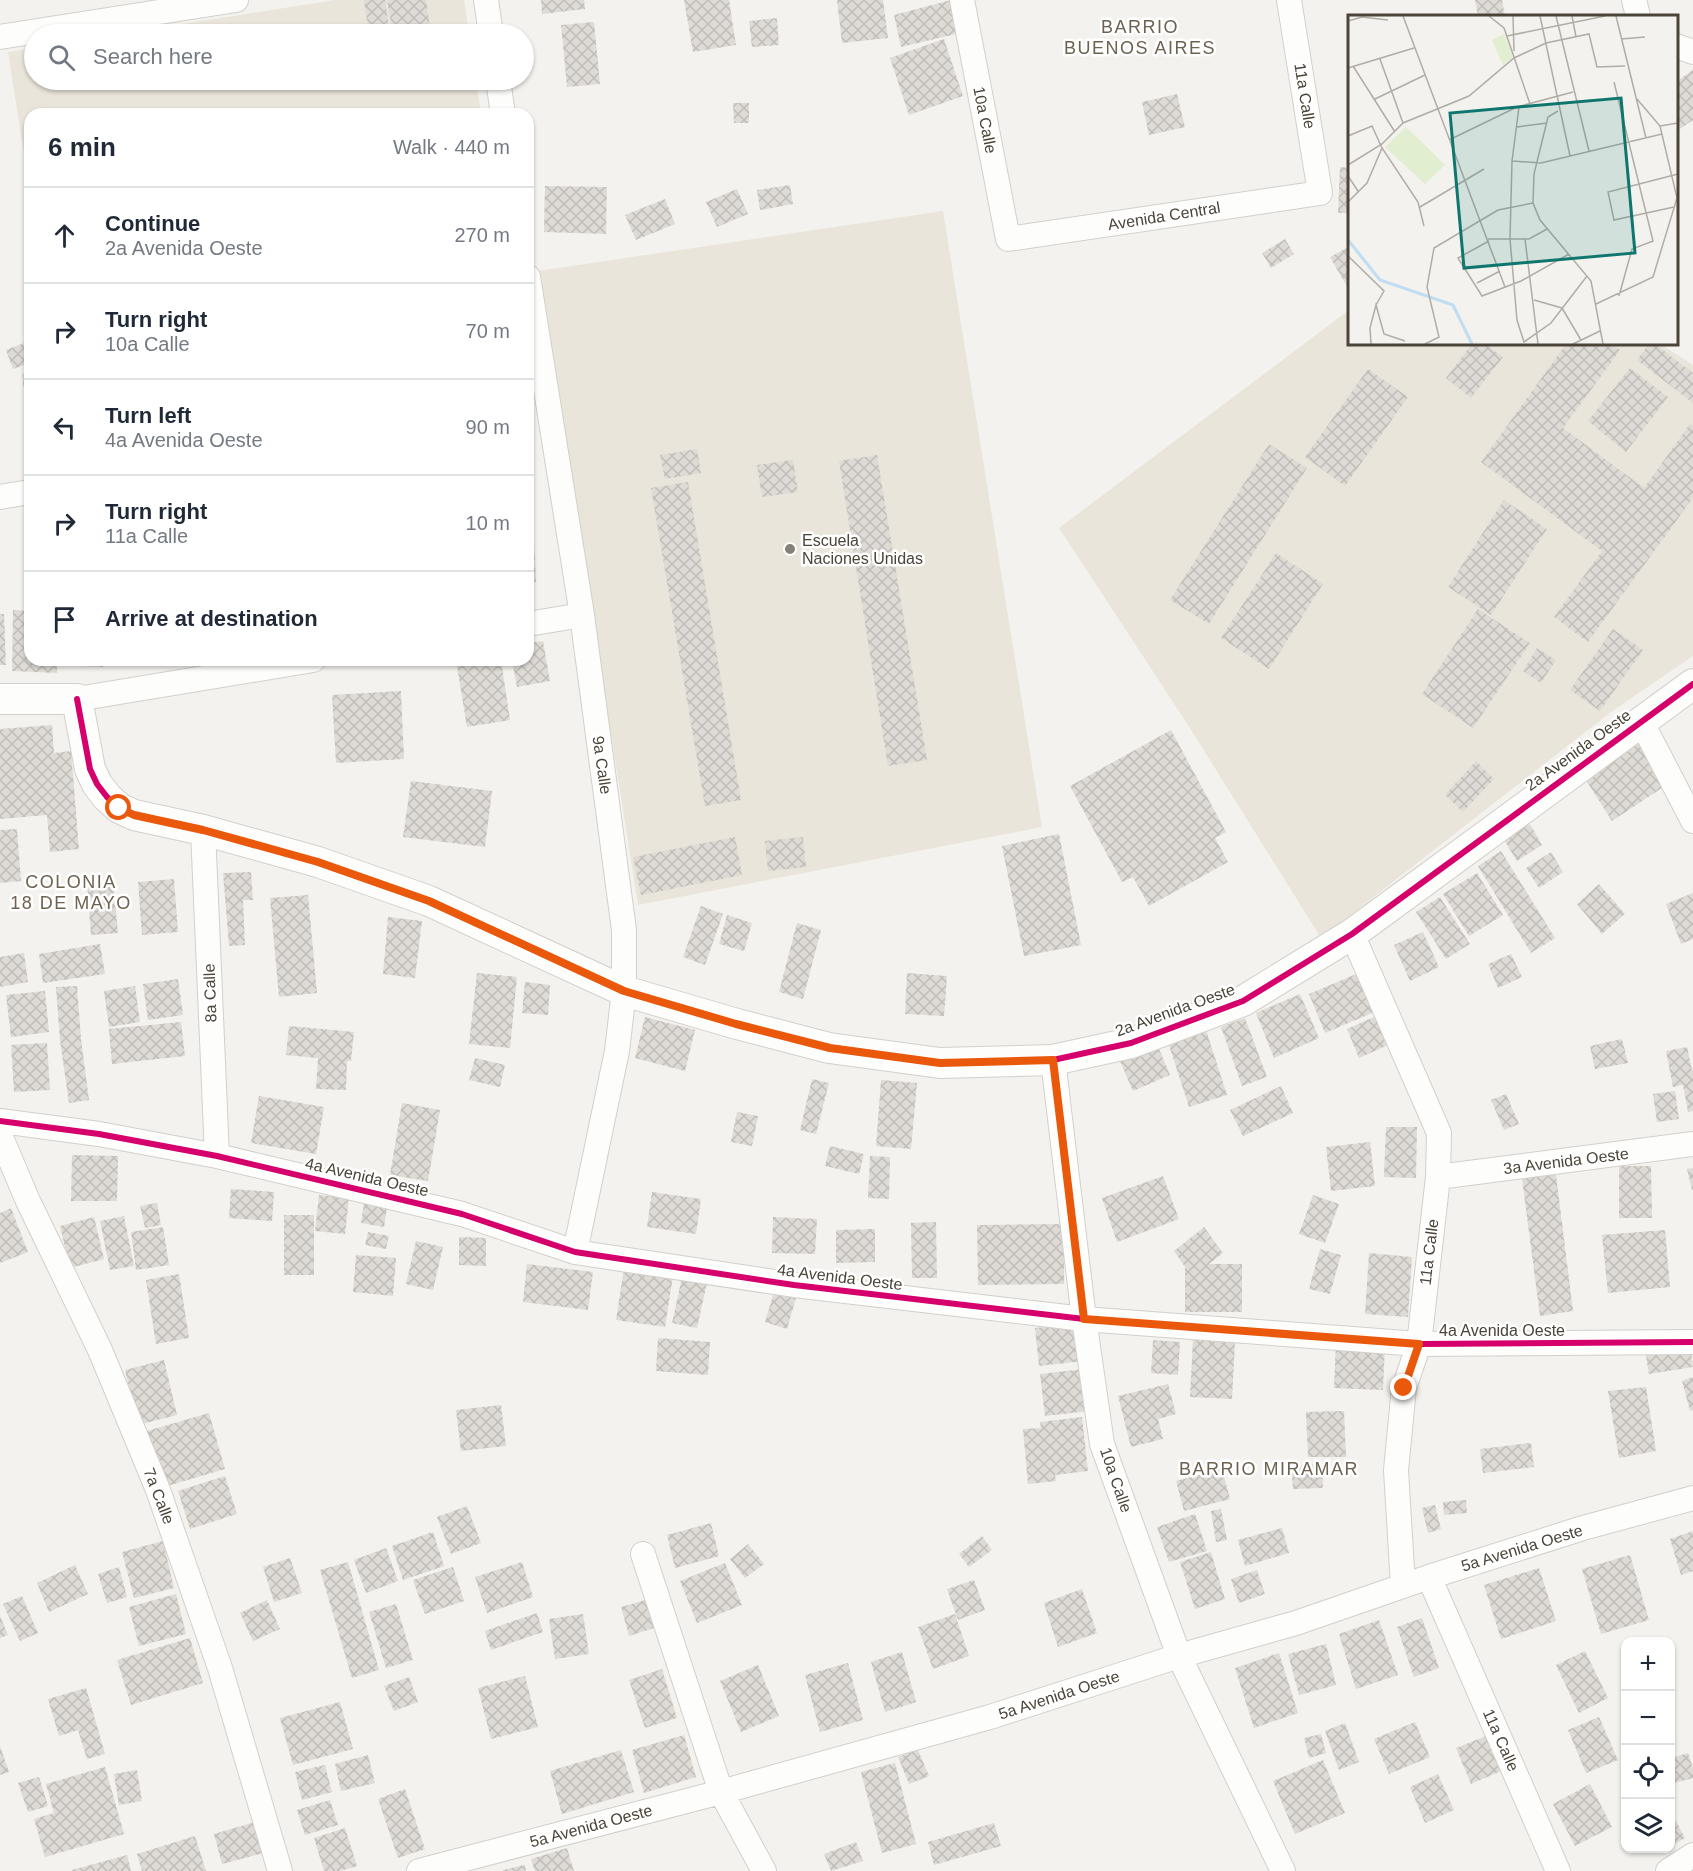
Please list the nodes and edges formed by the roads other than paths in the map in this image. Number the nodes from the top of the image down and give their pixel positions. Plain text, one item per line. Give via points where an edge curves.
1 (236, 0) edge
2 (486, 0) edge
3 (962, 0) edge
4 (1289, 0) edge
5 (1634, 0) edge
6 (1638, 15) edge
7 (83, 24) edge
8 (490, 24) edge
9 (24, 33) edge
10 (0, 37) edge
11 (1678, 46) edge
12 (1693, 52) edge
13 (499, 90) edge
14 (502, 108) edge
15 (1320, 193) joint
16 (1008, 239) joint
17 (534, 356) edge
18 (538, 409) edge
19 (24, 493) edge
20 (0, 497) edge
21 (582, 615) junction
22 (534, 623) edge
23 (277, 666) edge
24 (1693, 684) edge
25 (0, 699) edge
26 (77, 699) junction
27 (1641, 721) junction
28 (1693, 820) edge
29 (203, 830) junction
30 (1352, 934) junction
31 (624, 991) junction
32 (1053, 1060) junction
33 (0, 1121) edge
34 (0, 1135) edge
35 (1693, 1144) edge
36 (217, 1156) junction
37 (1438, 1177) junction
38 (575, 1252) junction
39 (1084, 1319) junction
40 (1693, 1342) edge
41 (1419, 1344) junction
42 (1693, 1498) edge
43 (643, 1554) dead end
44 (1429, 1577) junction
45 (1403, 1586) junction
46 (1179, 1656) junction
47 (721, 1791) junction
48 (1693, 1855) edge
49 (280, 1871) edge
50 (419, 1871) edge
51 (764, 1871) edge
52 (1283, 1871) edge
53 (1558, 1871) edge
54 (1668, 1871) edge

1 - 7 street
2 - 8 street
3 - 16 street, 10a Calle
4 - 15 street, 11a Calle
5 - 6 street
9 - 10 street
11 - 12 street
13 - 14 street
15 - 16 street, Avenida Central
17 - 18 street, 9a Calle
18 - 21 street, 9a Calle
19 - 20 street
21 - 22 street
21 - 31 street, 9a Calle via 624,930
23 - 26 street
24 - 27 street, 2a Avenida Oeste
25 - 26 street
26 - 29 street, 2a Avenida Oeste via 90,769 107,797 134,815
27 - 28 street
27 - 30 street, 2a Avenida Oeste
29 - 31 street, 2a Avenida Oeste via 318,862 429,901
29 - 36 street, 8a Calle
30 - 32 street, 2a Avenida Oeste via 1244,1001 1131,1043
30 - 37 street, 11a Calle via 1439,1133
31 - 32 street, 2a Avenida Oeste via 830,1048 940,1063
31 - 38 street, 9a Calle via 617,1051
32 - 39 street, 10a Calle
33 - 36 street, 4a Avenida Oeste
34 - 49 street, 7a Calle via 100,1350 158,1490 220,1668
35 - 37 street, 3a Avenida Oeste
36 - 38 street, 4a Avenida Oeste via 462,1214
37 - 41 street, 11a Calle
38 - 39 street, 4a Avenida Oeste via 794,1285
39 - 41 street, 4a Avenida Oeste
39 - 46 street, 10a Calle via 1102,1444
40 - 41 street, 4a Avenida Oeste
41 - 45 street, 11a Calle via 1404,1388 1396,1470
42 - 44 street, 5a Avenida Oeste
43 - 47 street
44 - 45 street, 5a Avenida Oeste
44 - 53 street, 11a Calle
45 - 46 street, 5a Avenida Oeste via 1296,1623
46 - 47 street, 5a Avenida Oeste via 990,1717
46 - 52 street, 10a Calle
47 - 50 street, 5a Avenida Oeste
47 - 51 street
48 - 54 street

